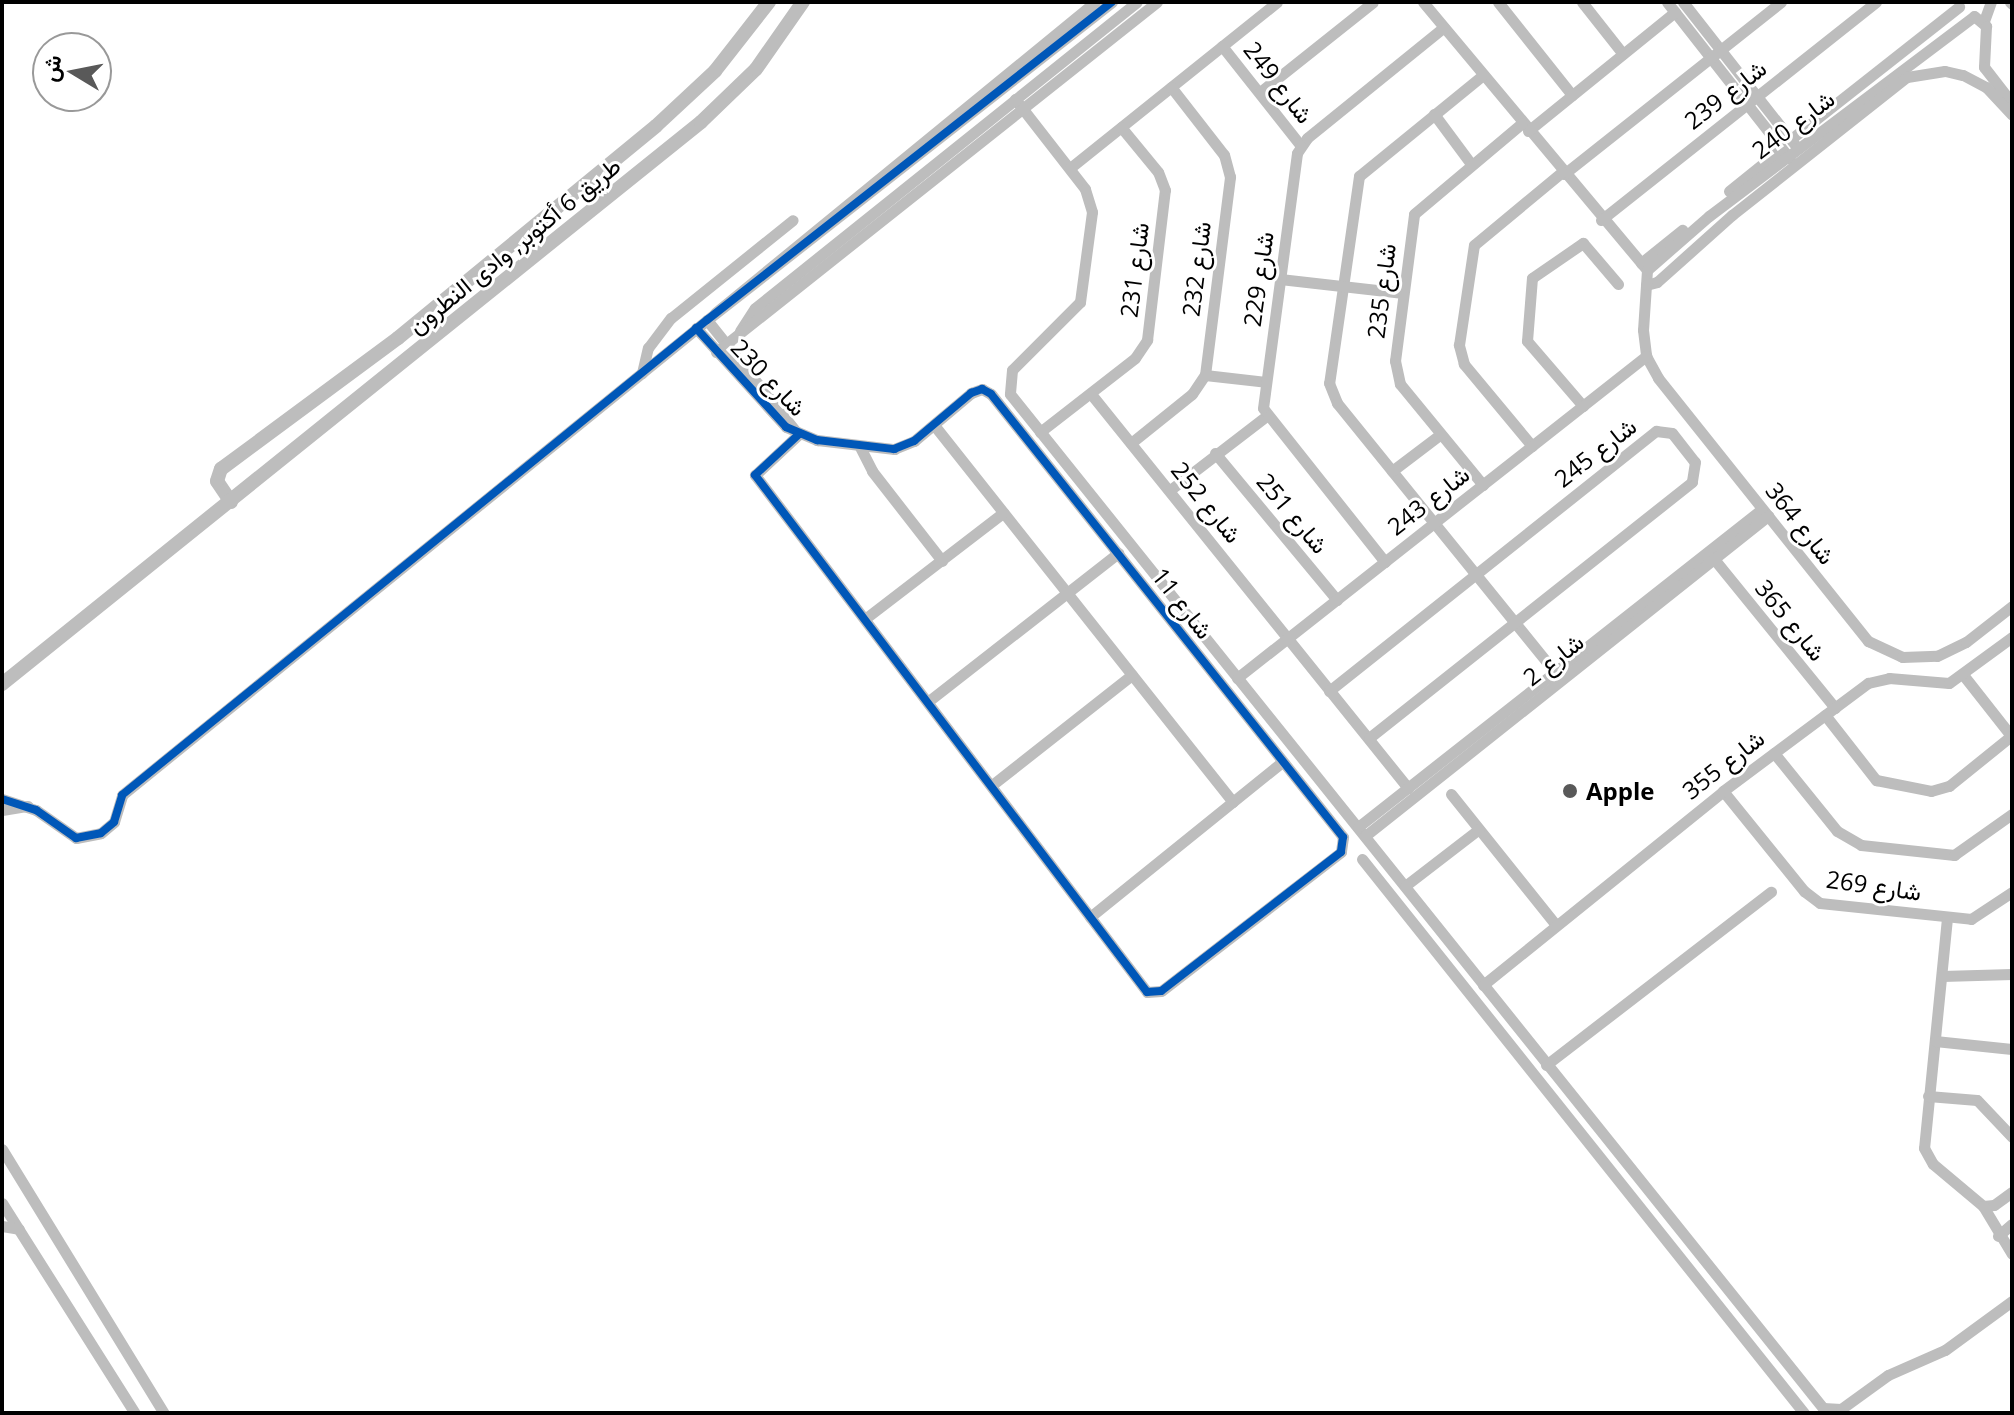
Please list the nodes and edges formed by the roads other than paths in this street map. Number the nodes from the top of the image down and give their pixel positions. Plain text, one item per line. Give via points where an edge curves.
1 (769, 2) edge
2 (803, 2) edge
3 (1095, 2) edge
4 (1112, 2) edge
5 (1137, 2) edge
6 (1157, 2) edge
7 (1277, 2) edge
8 (1373, 2) edge
9 (1423, 2) edge
10 (1498, 2) edge
11 (1582, 2) edge
12 (1781, 2) edge
13 (1876, 2) edge
14 (1991, 2) edge
15 (1674, 5) edge
16 (1957, 5) edge
17 (1976, 19) junction
18 (1444, 27) junction
19 (1222, 46) junction
20 (1721, 50) junction
21 (1623, 54) junction
22 (1710, 58) junction
23 (1483, 75) junction
24 (1171, 87) junction
25 (1260, 92) junction
26 (1572, 95) junction
27 (1753, 101) junction
28 (2012, 103) edge
29 (1018, 104) junction
30 (1434, 114) junction
31 (2012, 115) edge
32 (1121, 127) junction
33 (1525, 127) junction
34 (1794, 143) junction
35 (1301, 146) junction
36 (1784, 152) junction
37 (1806, 157) junction
38 (1471, 164) junction
39 (1795, 166) junction
40 (1070, 168) junction
41 (1563, 173) junction
42 (793, 220) dead end
43 (1601, 220) junction
44 (819, 229) junction
45 (1644, 266) junction
46 (1280, 279) junction
47 (1618, 284) dead end
48 (1646, 285) junction
49 (1342, 286) junction
50 (1403, 293) junction
51 (711, 317) junction
52 (696, 328) junction
53 (721, 347) junction
54 (1646, 356) junction
55 (642, 373) junction
56 (1205, 375) junction
57 (1266, 382) junction
58 (991, 394) joint
59 (1091, 394) junction
60 (1583, 406) junction
61 (1265, 417) junction
62 (934, 425) junction
63 (1040, 432) junction
64 (1441, 434) junction
65 (798, 435) junction
66 (1131, 443) junction
67 (1532, 446) junction
68 (860, 447) junction
69 (1215, 453) junction
70 (1392, 471) junction
71 (1483, 485) junction
72 (1170, 490) junction
73 (231, 502) junction
74 (1003, 513) junction
75 (1765, 513) junction
76 (1435, 523) junction
77 (1118, 553) junction
78 (1714, 559) junction
79 (942, 561) junction
80 (1385, 562) junction
81 (1476, 574) junction
82 (1067, 593) junction
83 (1337, 600) junction
84 (2012, 606) edge
85 (866, 618) junction
86 (1515, 621) junction
87 (2012, 637) edge
88 (1288, 639) junction
89 (1920, 658) junction
90 (1571, 666) junction
91 (1555, 672) junction
92 (1132, 675) junction
93 (1964, 676) junction
94 (1237, 678) junction
95 (1920, 682) junction
96 (2, 684) edge
97 (1329, 691) junction
98 (930, 700) junction
99 (1830, 711) junction
100 (2011, 736) edge
101 (1369, 738) junction
102 (1774, 753) junction
103 (1282, 762) junction
104 (992, 785) junction
105 (1408, 788) junction
106 (1723, 791) junction
107 (1451, 794) dead end
108 (2, 799) edge
109 (1233, 802) junction
110 (28, 806) junction
111 (2, 810) edge
112 (2012, 814) edge
113 (1479, 829) junction
114 (1362, 831) junction
115 (1362, 859) dead end
116 (1405, 886) junction
117 (1771, 892) dead end
118 (2012, 892) edge
119 (1090, 917) junction
120 (1947, 918) junction
121 (1556, 925) junction
122 (2012, 974) edge
123 (1942, 976) junction
124 (1483, 985) junction
125 (1935, 1041) junction
126 (2012, 1049) edge
127 (1546, 1065) junction
128 (1928, 1096) junction
129 (2012, 1137) edge
130 (2, 1149) edge
131 (2012, 1192) edge
132 (2, 1203) edge
133 (1983, 1206) junction
134 (2012, 1224) edge
135 (2, 1226) edge
136 (19, 1229) junction
137 (1998, 1236) junction
138 (2012, 1254) edge
139 (2012, 1301) edge
140 (1820, 1410) edge
141 (135, 1413) edge
142 (164, 1413) edge
143 (1804, 1413) edge

1 - 73 street, طريق 6 أكتوبر, وادى النطرون via 715,71 656,126 398,338 221,469 217,481
2 - 73 street, طريق 6 أكتوبر, وادى النطرون via 756,69 701,122
3 - 44 street
4 - 44 street
5 - 29 street
6 - 29 street
7 - 19 street
8 - 25 street
9 - 18 street
10 - 26 street
11 - 21 street
12 - 20 street
13 - 27 street, شارع 239
14 - 17 street
15 - 20 street
15 - 21 street, شارع 235
15 - 22 street
16 - 17 street
16 - 34 street
17 - 28 street via 1984,67
17 - 34 street, شارع 240
18 - 23 street
18 - 35 street
19 - 24 street
19 - 25 street, شارع 249
20 - 22 street
20 - 27 street
21 - 26 street, شارع 235
22 - 27 street
22 - 41 street
23 - 30 street
23 - 33 street
24 - 32 street
24 - 56 street, شارع 232 via 1230,169
25 - 35 street, شارع 249
26 - 33 street, شارع 235
27 - 34 street
27 - 36 street
27 - 43 street, شارع 239
29 - 40 street
29 - 53 street
30 - 38 street
30 - 49 street via 1359,176
31 - 37 street via 1974,79 1945,71 1916,74
32 - 40 street
32 - 59 street, شارع 231 via 1161,177 1165,197 1147,340 1135,358
33 - 38 street, شارع 235
33 - 41 street
34 - 36 street, شارع 240
34 - 37 street
35 - 46 street, شارع 229
36 - 39 street
36 - 45 street, شارع 240
37 - 39 street
38 - 50 street, شارع 235 via 1414,214
39 - 48 street via 1657,282
40 - 63 street, شارع 11 via 1092,204 1080,302 1012,370 1010,394
41 - 43 street
41 - 67 street via 1477,241 1459,345 1464,364
42 - 55 street via 671,318 648,348
43 - 45 street
44 - 51 street via 724,300
45 - 48 street
46 - 49 street
46 - 57 street, شارع 229
47 - 60 street via 1583,243 1532,278 1527,341
48 - 54 street
49 - 50 street
49 - 70 street via 1330,390
50 - 64 street, شارع 235 via 1397,377
51 - 52 street
51 - 53 street, شارع 230
52 - 53 street, شارع 230
52 - 55 street
53 - 65 street, شارع 230
54 - 60 street, شارع 243
54 - 75 street, شارع 364
55 - 110 street via 122,795 114,822 101,833 76,838
56 - 57 street
56 - 66 street via 1192,394
57 - 61 street, شارع 229
58 - 62 street, شارع 230 via 982,389 971,393
58 - 77 street, شارع 11
59 - 63 street, شارع 231
59 - 66 street, شارع 252
60 - 67 street, شارع 243
61 - 69 street
61 - 80 street
62 - 68 street, شارع 230 via 905,446
62 - 74 street
63 - 94 street, شارع 11
64 - 70 street
64 - 71 street, شارع 235
65 - 68 street, شارع 230
65 - 85 street via 755,475
66 - 72 street, شارع 252
67 - 71 street, شارع 243
68 - 79 street via 872,471
69 - 72 street
69 - 83 street, شارع 251
70 - 76 street
71 - 76 street, شارع 243
72 - 88 street, شارع 252
73 - 96 street, طريق 6 أكتوبر, وادى النطرون
74 - 79 street
74 - 82 street
75 - 78 street, شارع 2
75 - 89 street, شارع 364 via 1868,641 1902,657
75 - 90 street, شارع 2
76 - 80 street, شارع 243
76 - 81 street
77 - 82 street
77 - 103 street, شارع 11
78 - 90 street, شارع 2
78 - 99 street, شارع 365
79 - 85 street
80 - 83 street, شارع 243
81 - 86 street
81 - 86 street, شارع 245 via 1656,431 1672,433 1695,462 1692,482
81 - 97 street, شارع 245
82 - 92 street
82 - 98 street
83 - 88 street, شارع 243
84 - 89 street via 1952,651
85 - 98 street
86 - 91 street
86 - 101 street, شارع 245
87 - 93 street, شارع 355
88 - 94 street, شارع 243
88 - 97 street, شارع 252
89 - 95 street
90 - 91 street, شارع 2
90 - 114 street, شارع 2
91 - 105 street, شارع 2
92 - 104 street
92 - 109 street
93 - 95 street, شارع 355 via 1941,685
93 - 100 street
94 - 114 street, شارع 11
95 - 99 street, شارع 355 via 1874,680
97 - 101 street, شارع 252
98 - 104 street
99 - 100 street, شارع 365 via 1876,780 1931,791 1949,786
99 - 102 street, شارع 355
101 - 105 street, شارع 252
102 - 106 street, شارع 355
102 - 112 street via 1837,831 1861,845 1954,855
103 - 109 street
103 - 119 street, شارع 11 via 1343,837 1337,855 1156,993 1143,988
104 - 119 street
105 - 114 street, شارع 2
106 - 120 street, شارع 269 via 1815,901
106 - 121 street, شارع 355
107 - 113 street
108 - 110 street
109 - 119 street
110 - 111 street
113 - 116 street
113 - 121 street
114 - 116 street, شارع 11
115 - 143 street
116 - 124 street, شارع 11
117 - 127 street
118 - 120 street, شارع 269 via 1976,918
120 - 123 street
121 - 124 street, شارع 355
122 - 123 street
123 - 125 street
124 - 127 street, شارع 11
125 - 126 street
125 - 128 street
127 - 140 street, شارع 11
128 - 129 street via 1977,1100
128 - 133 street via 1928,1159
130 - 142 street
131 - 133 street
132 - 136 street
133 - 137 street
134 - 137 street
135 - 136 street
136 - 141 street
137 - 138 street
139 - 140 street via 1937,1355 1888,1375 1841,1409

